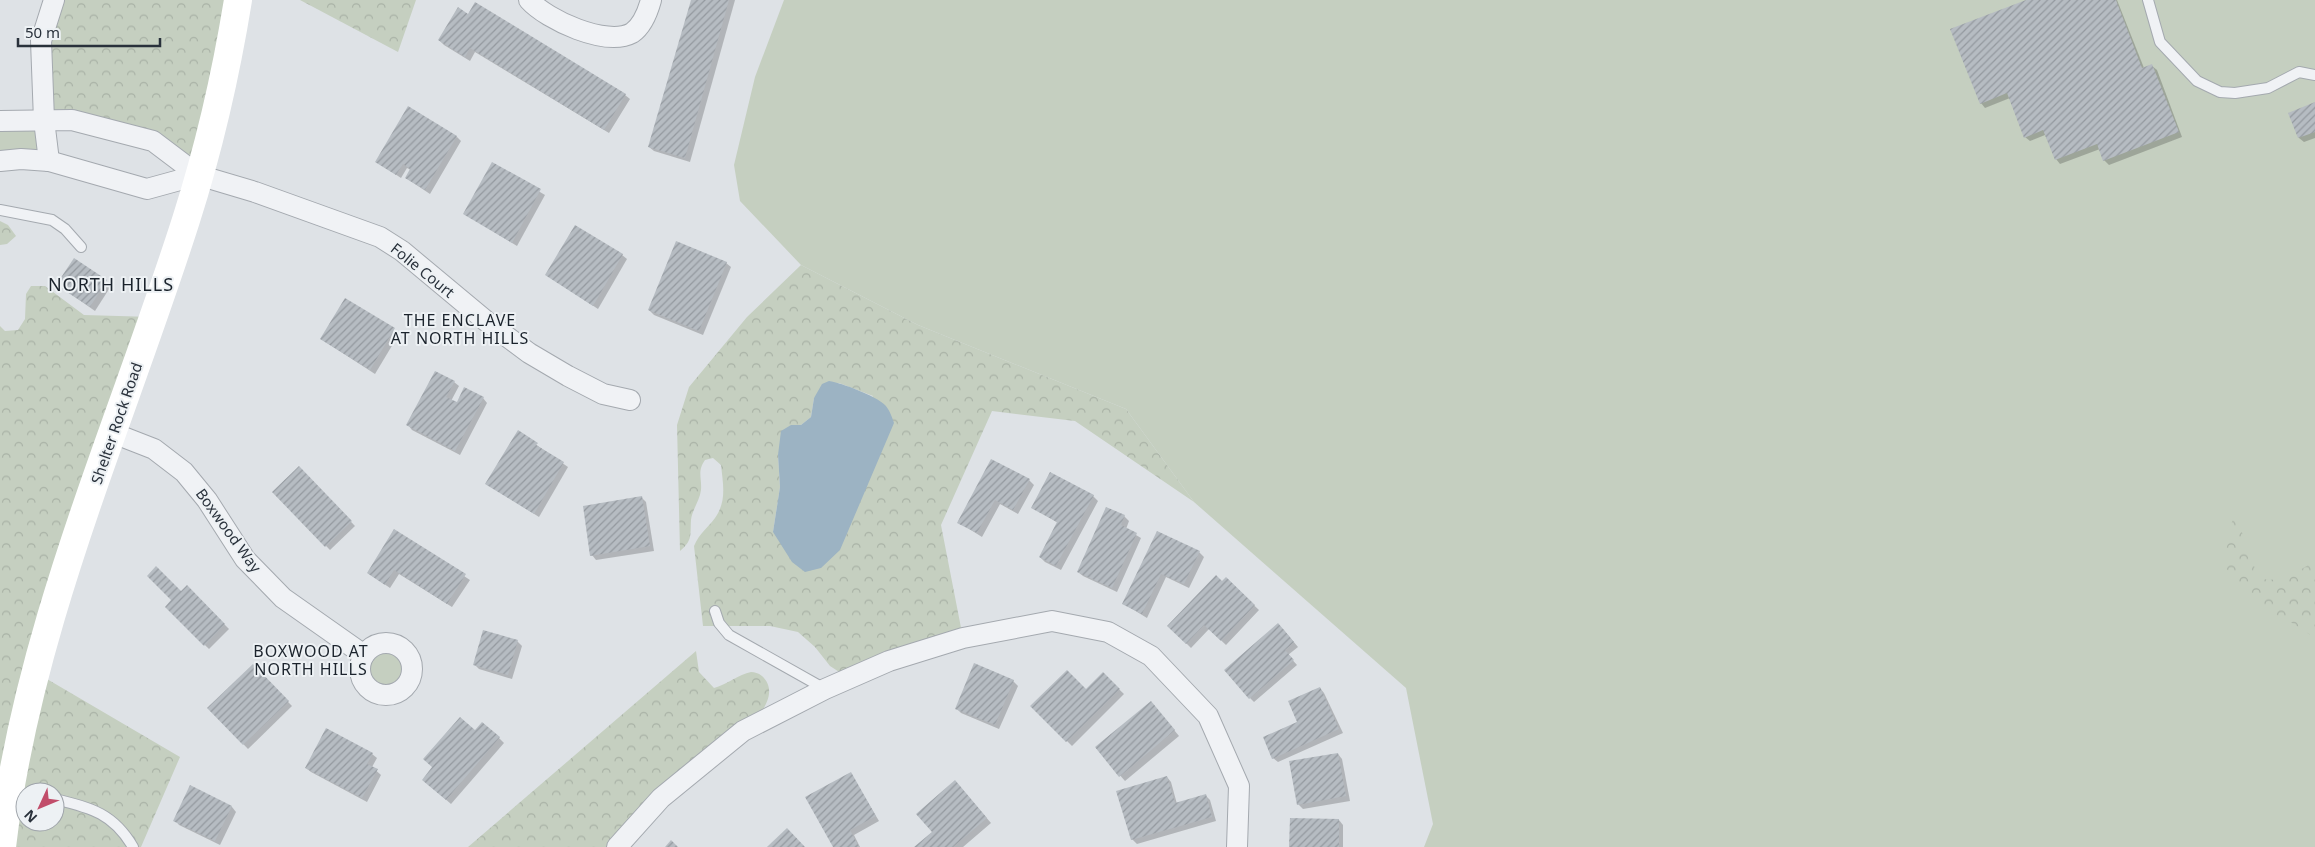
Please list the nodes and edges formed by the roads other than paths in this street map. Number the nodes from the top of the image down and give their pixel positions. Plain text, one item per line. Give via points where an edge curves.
1 (54, 0) edge
2 (238, 0) edge
3 (529, 0) edge
4 (651, 0) edge
5 (2148, 0) edge
6 (2315, 75) edge
7 (44, 120) junction
8 (0, 121) edge
9 (0, 161) edge
10 (49, 162) junction
11 (198, 175) junction
12 (0, 210) edge
13 (81, 246) dead end
14 (630, 400) dead end
15 (113, 433) junction
16 (715, 611) dead end
17 (364, 655) dead end
18 (825, 689) junction
19 (9, 799) edge
20 (65, 801) edge
21 (2, 847) edge
22 (133, 847) edge
23 (617, 847) edge
24 (1237, 847) edge

1 - 7 street via 41,41
2 - 11 main road, Shelter Rock Road via 225,78
3 - 4 street via 568,26 612,38 632,32 646,15
5 - 6 lane via 2160,42 2197,81 2220,92 2268,88 2299,72
7 - 8 street
7 - 10 street
7 - 11 street via 72,120 152,141
9 - 10 street
10 - 11 street via 147,189
11 - 14 street, Folie Court via 380,236 402,250 529,353 603,394
11 - 15 main road, Shelter Rock Road via 187,218
12 - 13 lane via 52,220
15 - 17 street, Boxwood Way via 154,449 184,472 207,500 245,559 283,598
15 - 19 main road, Shelter Rock Road via 34,672
16 - 18 lane via 719,623 729,634
18 - 23 street via 743,731 661,798
18 - 24 street via 889,662 980,635 1052,620 1108,632 1151,656 1208,716 1239,786
19 - 21 main road, Shelter Rock Road
20 - 22 lane via 85,806 114,822

